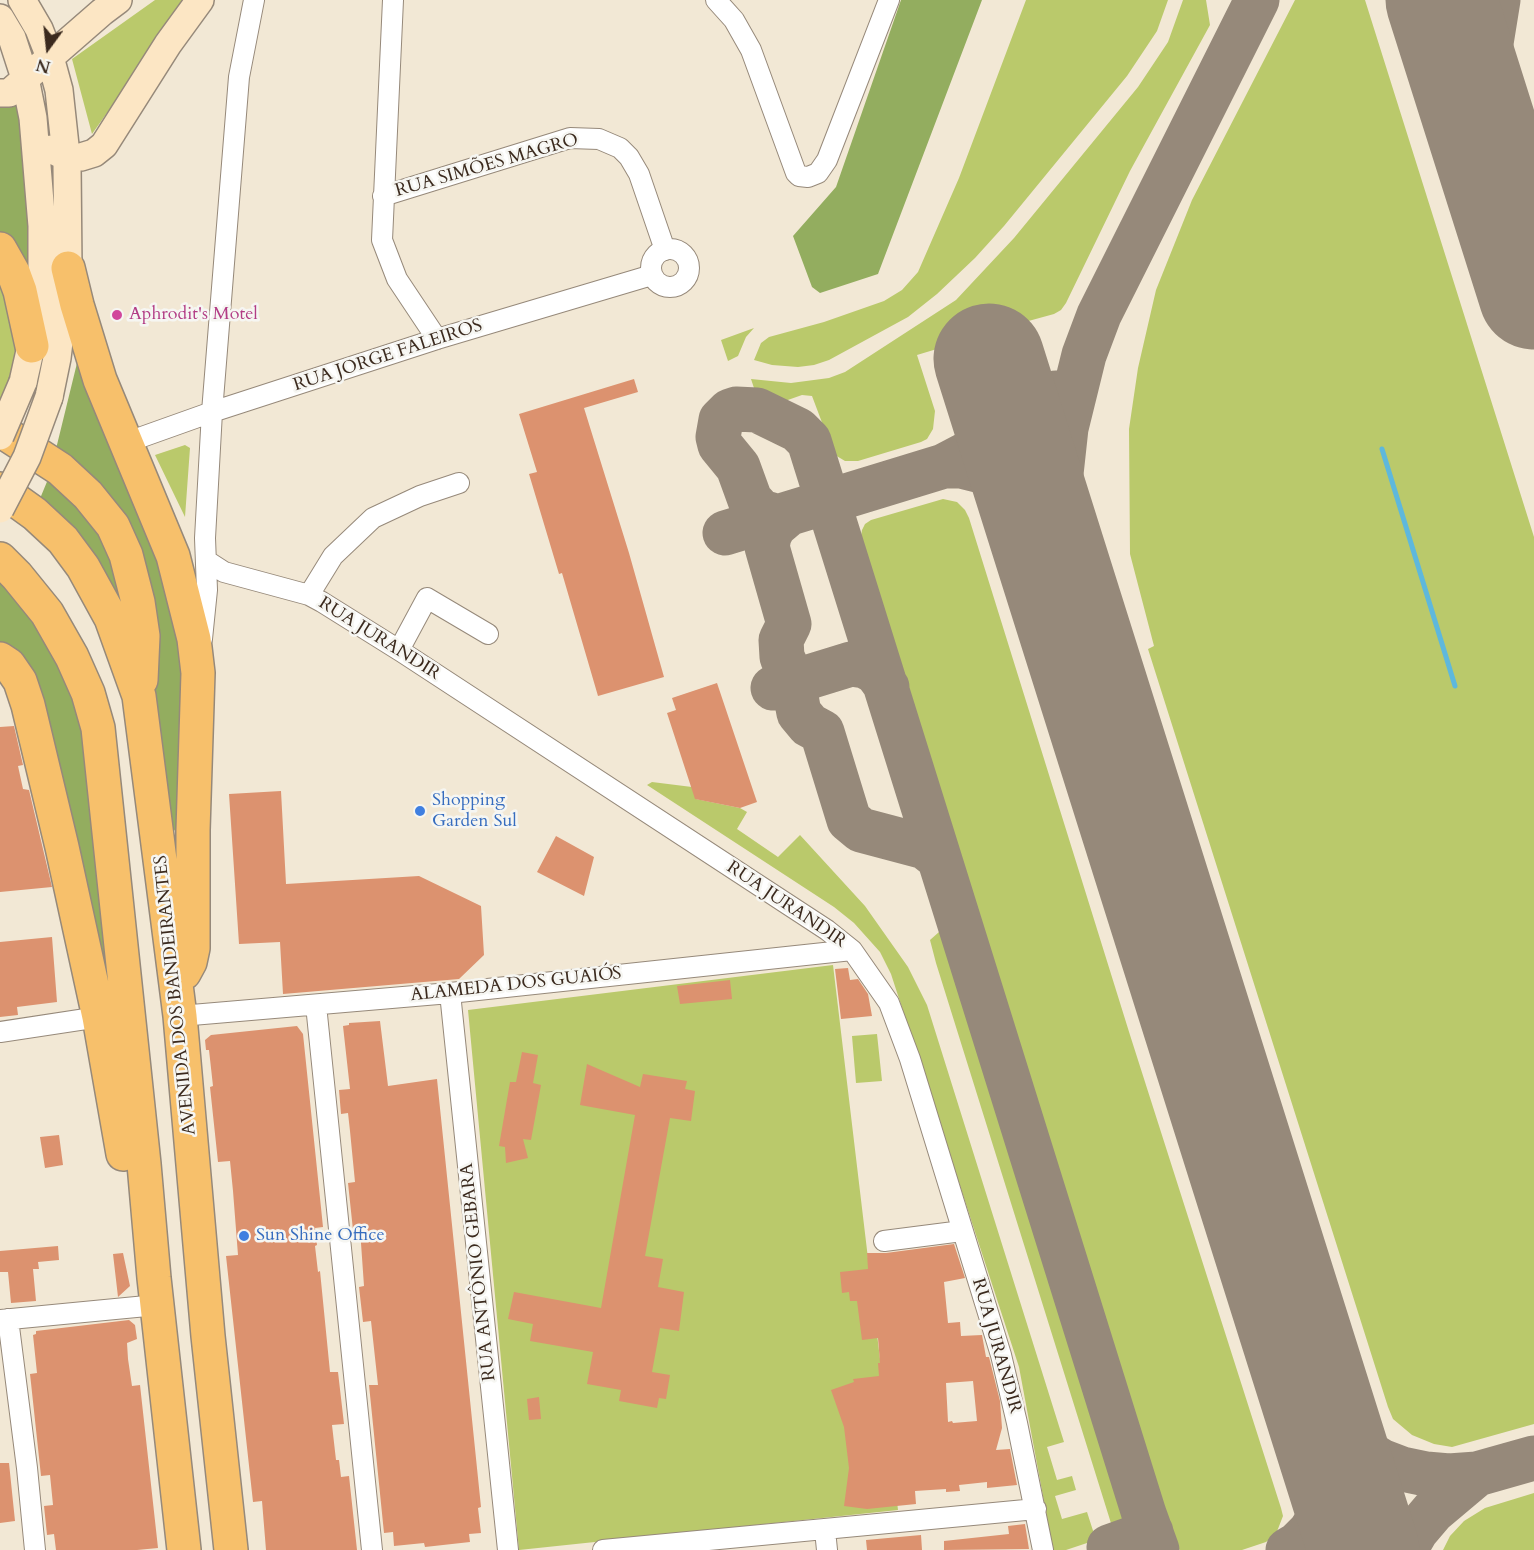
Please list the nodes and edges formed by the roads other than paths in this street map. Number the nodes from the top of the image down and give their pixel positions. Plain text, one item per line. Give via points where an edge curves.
1 (200, 0) edge
2 (254, 0) edge
3 (393, 0) edge
4 (716, 0) edge
5 (889, 0) edge
6 (110, 6) edge
7 (30, 9) edge
8 (0, 18) edge
9 (50, 57) junction
10 (15, 68) edge
11 (0, 93) edge
12 (33, 118) junction
13 (94, 153) junction
14 (66, 157) junction
15 (383, 196) junction
16 (67, 224) junction
17 (0, 249) edge
18 (665, 250) junction
19 (69, 268) junction
20 (652, 275) junction
21 (437, 339) junction
22 (32, 346) junction
23 (212, 412) junction
24 (0, 430) edge
25 (0, 436) edge
26 (125, 443) junction
27 (459, 483) dead end
28 (0, 489) edge
29 (0, 509) edge
30 (0, 559) edge
31 (207, 561) junction
32 (309, 595) junction
33 (488, 634) dead end
34 (399, 650) junction
35 (0, 659) edge
36 (198, 672) junction
37 (139, 696) junction
38 (852, 950) junction
39 (176, 984) junction
40 (450, 993) junction
41 (315, 1005) junction
42 (180, 1016) junction
43 (99, 1017) junction
44 (0, 1032) edge
45 (962, 1231) junction
46 (884, 1241) dead end
47 (155, 1292) junction
48 (4, 1320) edge
49 (1036, 1509) junction
50 (825, 1530) junction
51 (668, 1547) edge
52 (35, 1550) edge
53 (184, 1550) edge
54 (231, 1550) edge
55 (372, 1550) edge
56 (508, 1550) edge
57 (603, 1550) edge
58 (827, 1550) edge
59 (1043, 1550) edge

1 - 13 main road via 104,145
2 - 23 street via 238,77
3 - 15 street
4 - 5 street via 734,20 751,50 796,173 802,177 818,173 827,160
6 - 7 main road
6 - 9 main road
7 - 9 main road
8 - 10 main road via 12,39
9 - 10 main road
9 - 14 main road via 59,90
10 - 11 main road via 9,93
10 - 12 main road
12 - 14 main road via 50,148
12 - 22 main road via 42,275
13 - 14 main road via 81,158
13 - 16 main road
14 - 16 main road
15 - 18 street, RUA SIMÕES MAGRO via 570,138 599,139 621,148 629,157 639,174
15 - 21 street via 382,240 386,255 397,279
16 - 19 main road
17 - 22 highway via 20,291
18 - 20 street via 655,257
18 - 20 street via 684,255 689,275 679,286 671,288 656,282
19 - 26 highway via 100,380
19 - 29 main road, bridge via 49,397 27,457
20 - 21 street, RUA JORGE FALEIROS
21 - 23 street, RUA JORGE FALEIROS
22 - 25 main road, bridge via 23,382
23 - 26 street, RUA JORGE FALEIROS
23 - 31 street
24 - 37 highway via 60,469 113,526 126,555 140,613 143,662
26 - 36 highway via 173,556 194,639
27 - 32 street via 420,495 373,518 333,556
28 - 37 highway, AVENIDA DOS BANDEIRANTES via 63,540 83,567 111,618
30 - 47 highway via 47,612 88,693 98,728
31 - 32 street, RUA JURANDIR via 224,572
31 - 36 street
32 - 34 street, RUA JURANDIR
33 - 34 street via 427,598
34 - 38 street, RUA JURANDIR via 817,923
35 - 43 highway via 20,681 28,705
36 - 39 highway via 193,948 190,962
37 - 39 highway, AVENIDA DOS BANDEIRANTES
38 - 40 street, ALAMEDA DOS GUAIÓS
38 - 45 street, RUA JURANDIR via 889,1003
39 - 42 highway, AVENIDA DOS BANDEIRANTES
40 - 41 street, ALAMEDA DOS GUAIÓS
40 - 56 street, RUA ANTÔNIO GEBARA
41 - 42 street, ALAMEDA DOS GUAIÓS
41 - 55 street
42 - 54 highway, AVENIDA DOS BANDEIRANTES
43 - 44 street
43 - 47 highway via 138,1235
45 - 46 street
45 - 49 street, RUA JURANDIR via 1001,1355
47 - 48 street
47 - 53 highway
48 - 52 street via 27,1468
49 - 50 street
49 - 59 street, RUA JURANDIR
50 - 51 street
50 - 58 street
51 - 57 street

